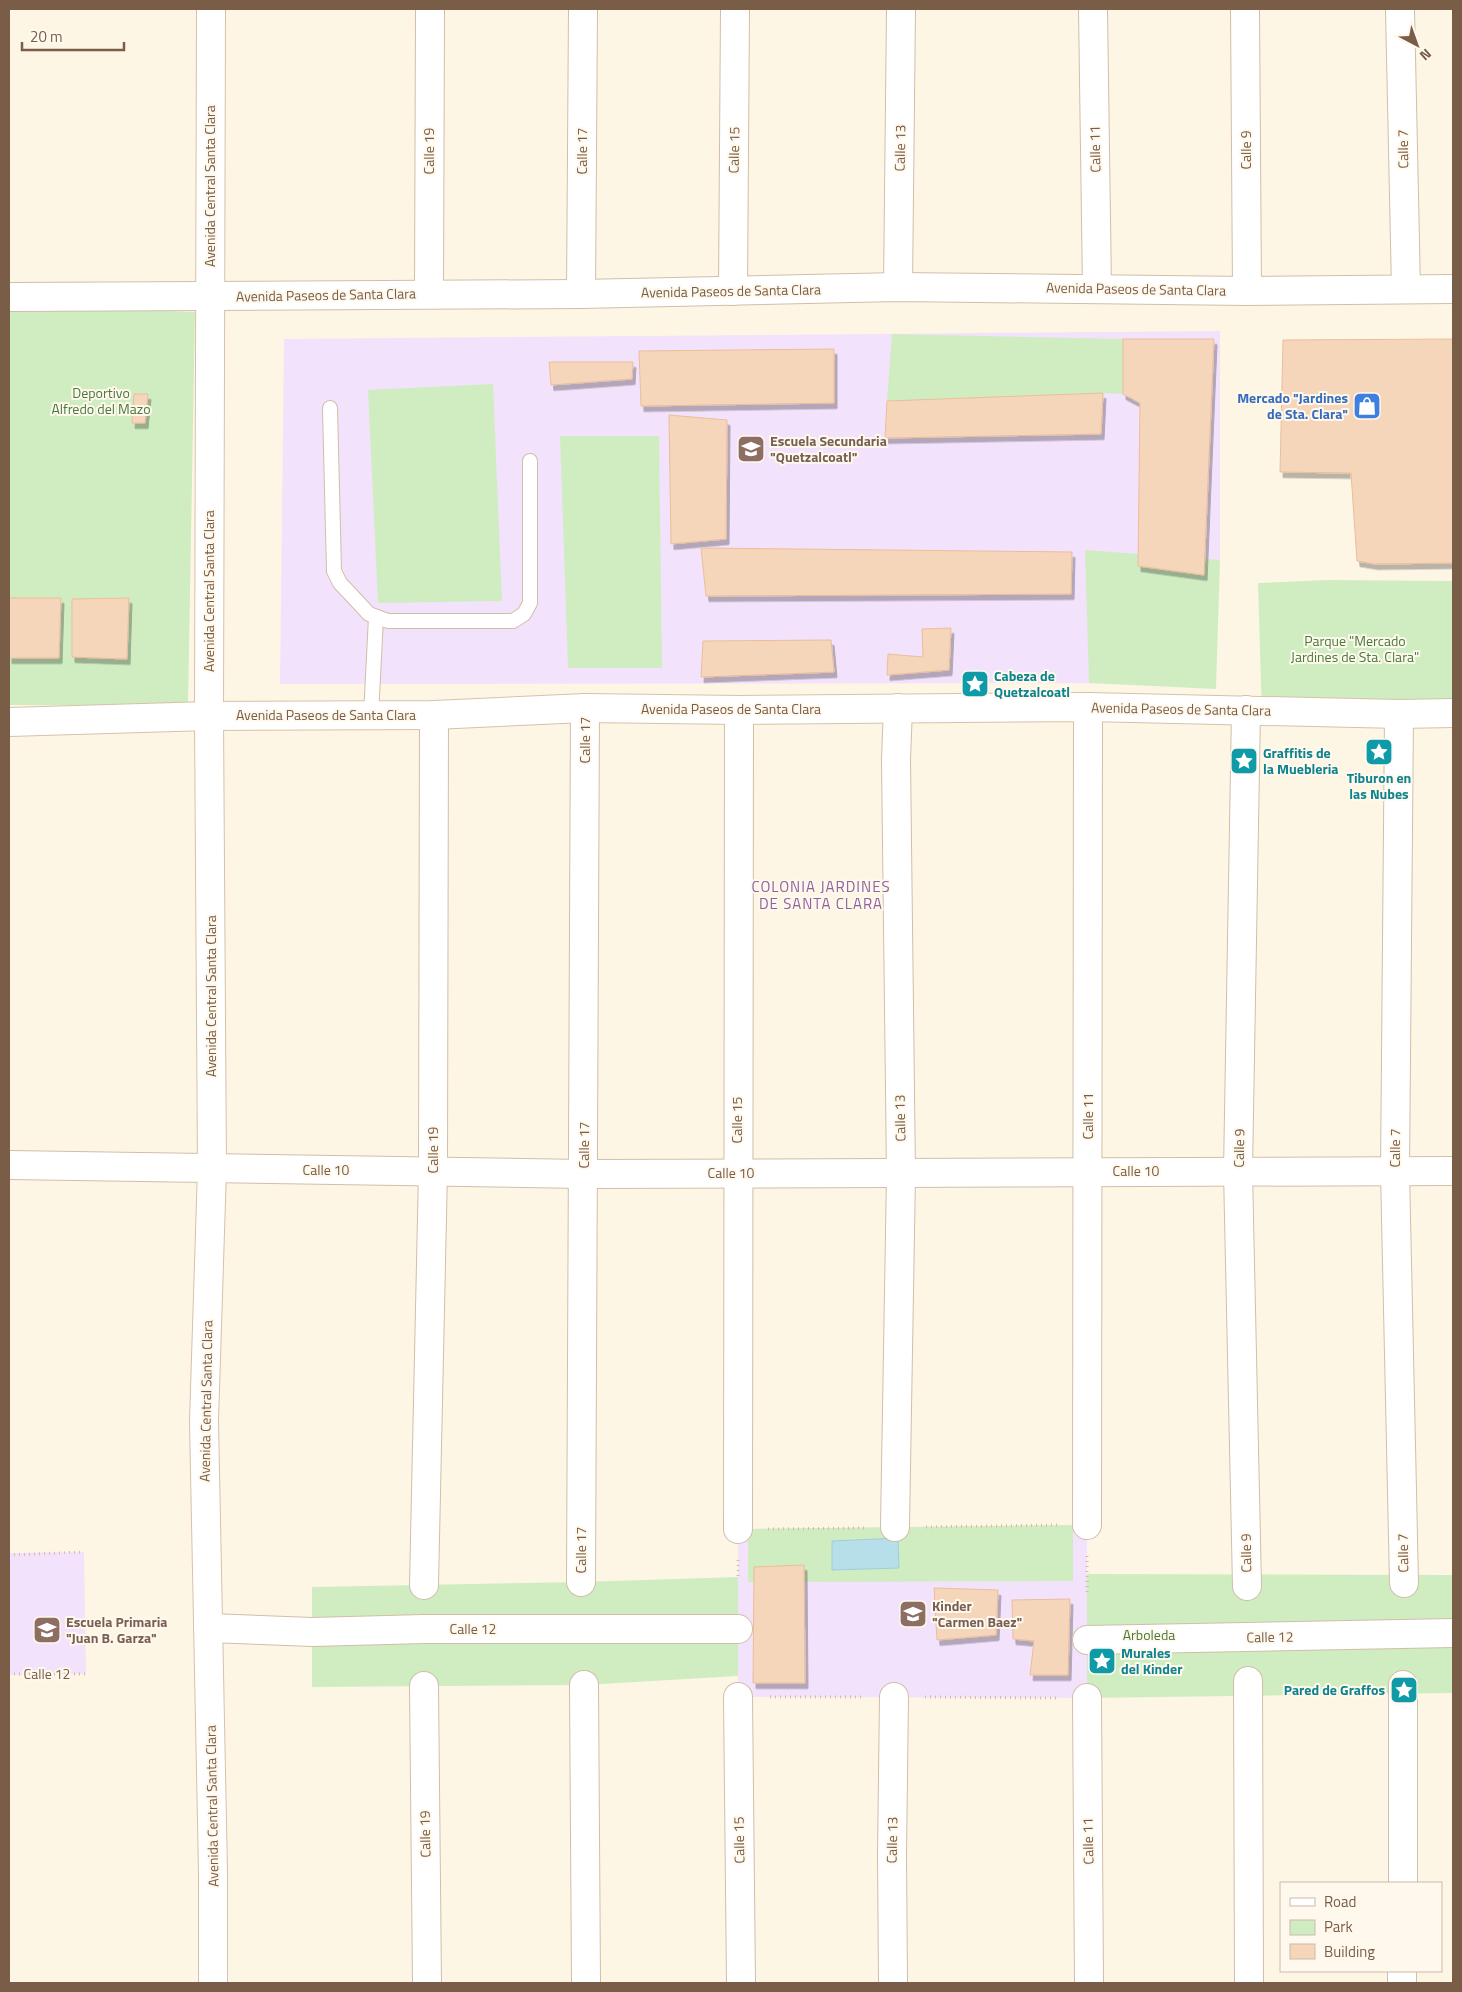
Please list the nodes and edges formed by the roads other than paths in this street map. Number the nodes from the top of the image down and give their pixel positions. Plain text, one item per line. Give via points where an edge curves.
1 (211, 9) edge
2 (430, 9) edge
3 (583, 9) edge
4 (735, 9) edge
5 (901, 9) edge
6 (1093, 9) edge
7 (1244, 9) edge
8 (1400, 9) edge
9 (898, 287) junction
10 (1097, 288) junction
11 (1406, 289) junction
12 (1453, 289) edge
13 (1247, 290) junction
14 (732, 291) junction
15 (429, 294) junction
16 (581, 294) junction
17 (210, 296) junction
18 (9, 297) edge
19 (330, 408) dead end
20 (530, 460) dead end
21 (376, 618) junction
22 (1088, 707) junction
23 (585, 708) junction
24 (898, 708) junction
25 (739, 710) junction
26 (1246, 710) junction
27 (1453, 713) edge
28 (434, 714) junction
29 (1398, 714) junction
30 (209, 716) junction
31 (370, 716) junction
32 (9, 722) edge
33 (9, 1165) edge
34 (212, 1169) junction
35 (434, 1170) junction
36 (1088, 1171) junction
37 (1238, 1171) junction
38 (1395, 1171) junction
39 (1453, 1171) edge
40 (737, 1173) junction
41 (584, 1174) junction
42 (900, 1174) junction
43 (1087, 1525) dead end
44 (895, 1527) dead end
45 (738, 1529) dead end
46 (581, 1582) dead end
47 (1404, 1583) dead end
48 (424, 1585) dead end
49 (1247, 1586) dead end
50 (208, 1628) junction
51 (738, 1628) dead end
52 (1453, 1634) edge
53 (1087, 1640) dead end
54 (1248, 1681) dead end
55 (584, 1685) dead end
56 (1403, 1685) dead end
57 (424, 1686) dead end
58 (738, 1697) dead end
59 (894, 1697) dead end
60 (1087, 1698) dead end
61 (1403, 1882) edge
62 (214, 1983) edge
63 (427, 1983) edge
64 (586, 1983) edge
65 (741, 1983) edge
66 (893, 1983) edge
67 (1089, 1983) edge
68 (1249, 1983) edge

1 - 17 street, Avenida Central Santa Clara
2 - 15 street, Calle 19
3 - 16 street, Calle 17
4 - 14 street, Calle 15
5 - 9 street, Calle 13
6 - 10 street, Calle 11
7 - 13 street, Calle 9
8 - 11 street, Calle 7
9 - 10 street, Avenida Paseos de Santa Clara
9 - 14 street, Avenida Paseos de Santa Clara
10 - 13 street, Avenida Paseos de Santa Clara
11 - 12 street, Avenida Paseos de Santa Clara
11 - 13 street, Avenida Paseos de Santa Clara
14 - 16 street, Avenida Paseos de Santa Clara
15 - 16 street, Avenida Paseos de Santa Clara
15 - 17 street, Avenida Paseos de Santa Clara
17 - 18 street, Avenida Paseos de Santa Clara
17 - 30 street, Avenida Central Santa Clara
19 - 21 lane via 334,571 340,583
20 - 21 lane via 530,603 524,614 513,621 388,621
21 - 31 lane
22 - 24 street, Avenida Paseos de Santa Clara
22 - 26 street, Avenida Paseos de Santa Clara
22 - 36 street, Calle 11
23 - 25 street, Avenida Paseos de Santa Clara
23 - 28 street, Avenida Paseos de Santa Clara
23 - 41 street, Calle 17
24 - 25 street, Avenida Paseos de Santa Clara
24 - 42 street, Calle 13
25 - 40 street, Calle 15
26 - 29 street, Avenida Paseos de Santa Clara
26 - 37 street, Calle 9
27 - 29 street, Avenida Paseos de Santa Clara
28 - 31 street, Avenida Paseos de Santa Clara
28 - 35 street, Calle 19
29 - 38 street, Calle 7
30 - 31 street, Avenida Paseos de Santa Clara
30 - 32 street, Avenida Paseos de Santa Clara
30 - 34 street, Avenida Central Santa Clara
33 - 34 street, Calle 10
34 - 35 street, Calle 10
34 - 50 street, Avenida Central Santa Clara via 204,1421
35 - 41 street, Calle 10
35 - 48 street, Calle 19
36 - 37 street, Calle 10
36 - 42 street, Calle 10
36 - 43 street, Calle 11
37 - 38 street, Calle 10
37 - 49 street, Calle 9
38 - 39 street, Calle 10
38 - 47 street, Calle 7
40 - 41 street, Calle 10
40 - 42 street, Calle 10
40 - 45 street, Calle 15
41 - 46 street, Calle 17
42 - 44 street, Calle 13
50 - 51 street, Calle 12 via 312,1632
50 - 62 street, Avenida Central Santa Clara
52 - 53 street, Calle 12
54 - 68 street
55 - 64 street
56 - 61 street
57 - 63 street, Calle 19
58 - 65 street, Calle 15
59 - 66 street, Calle 13
60 - 67 street, Calle 11

